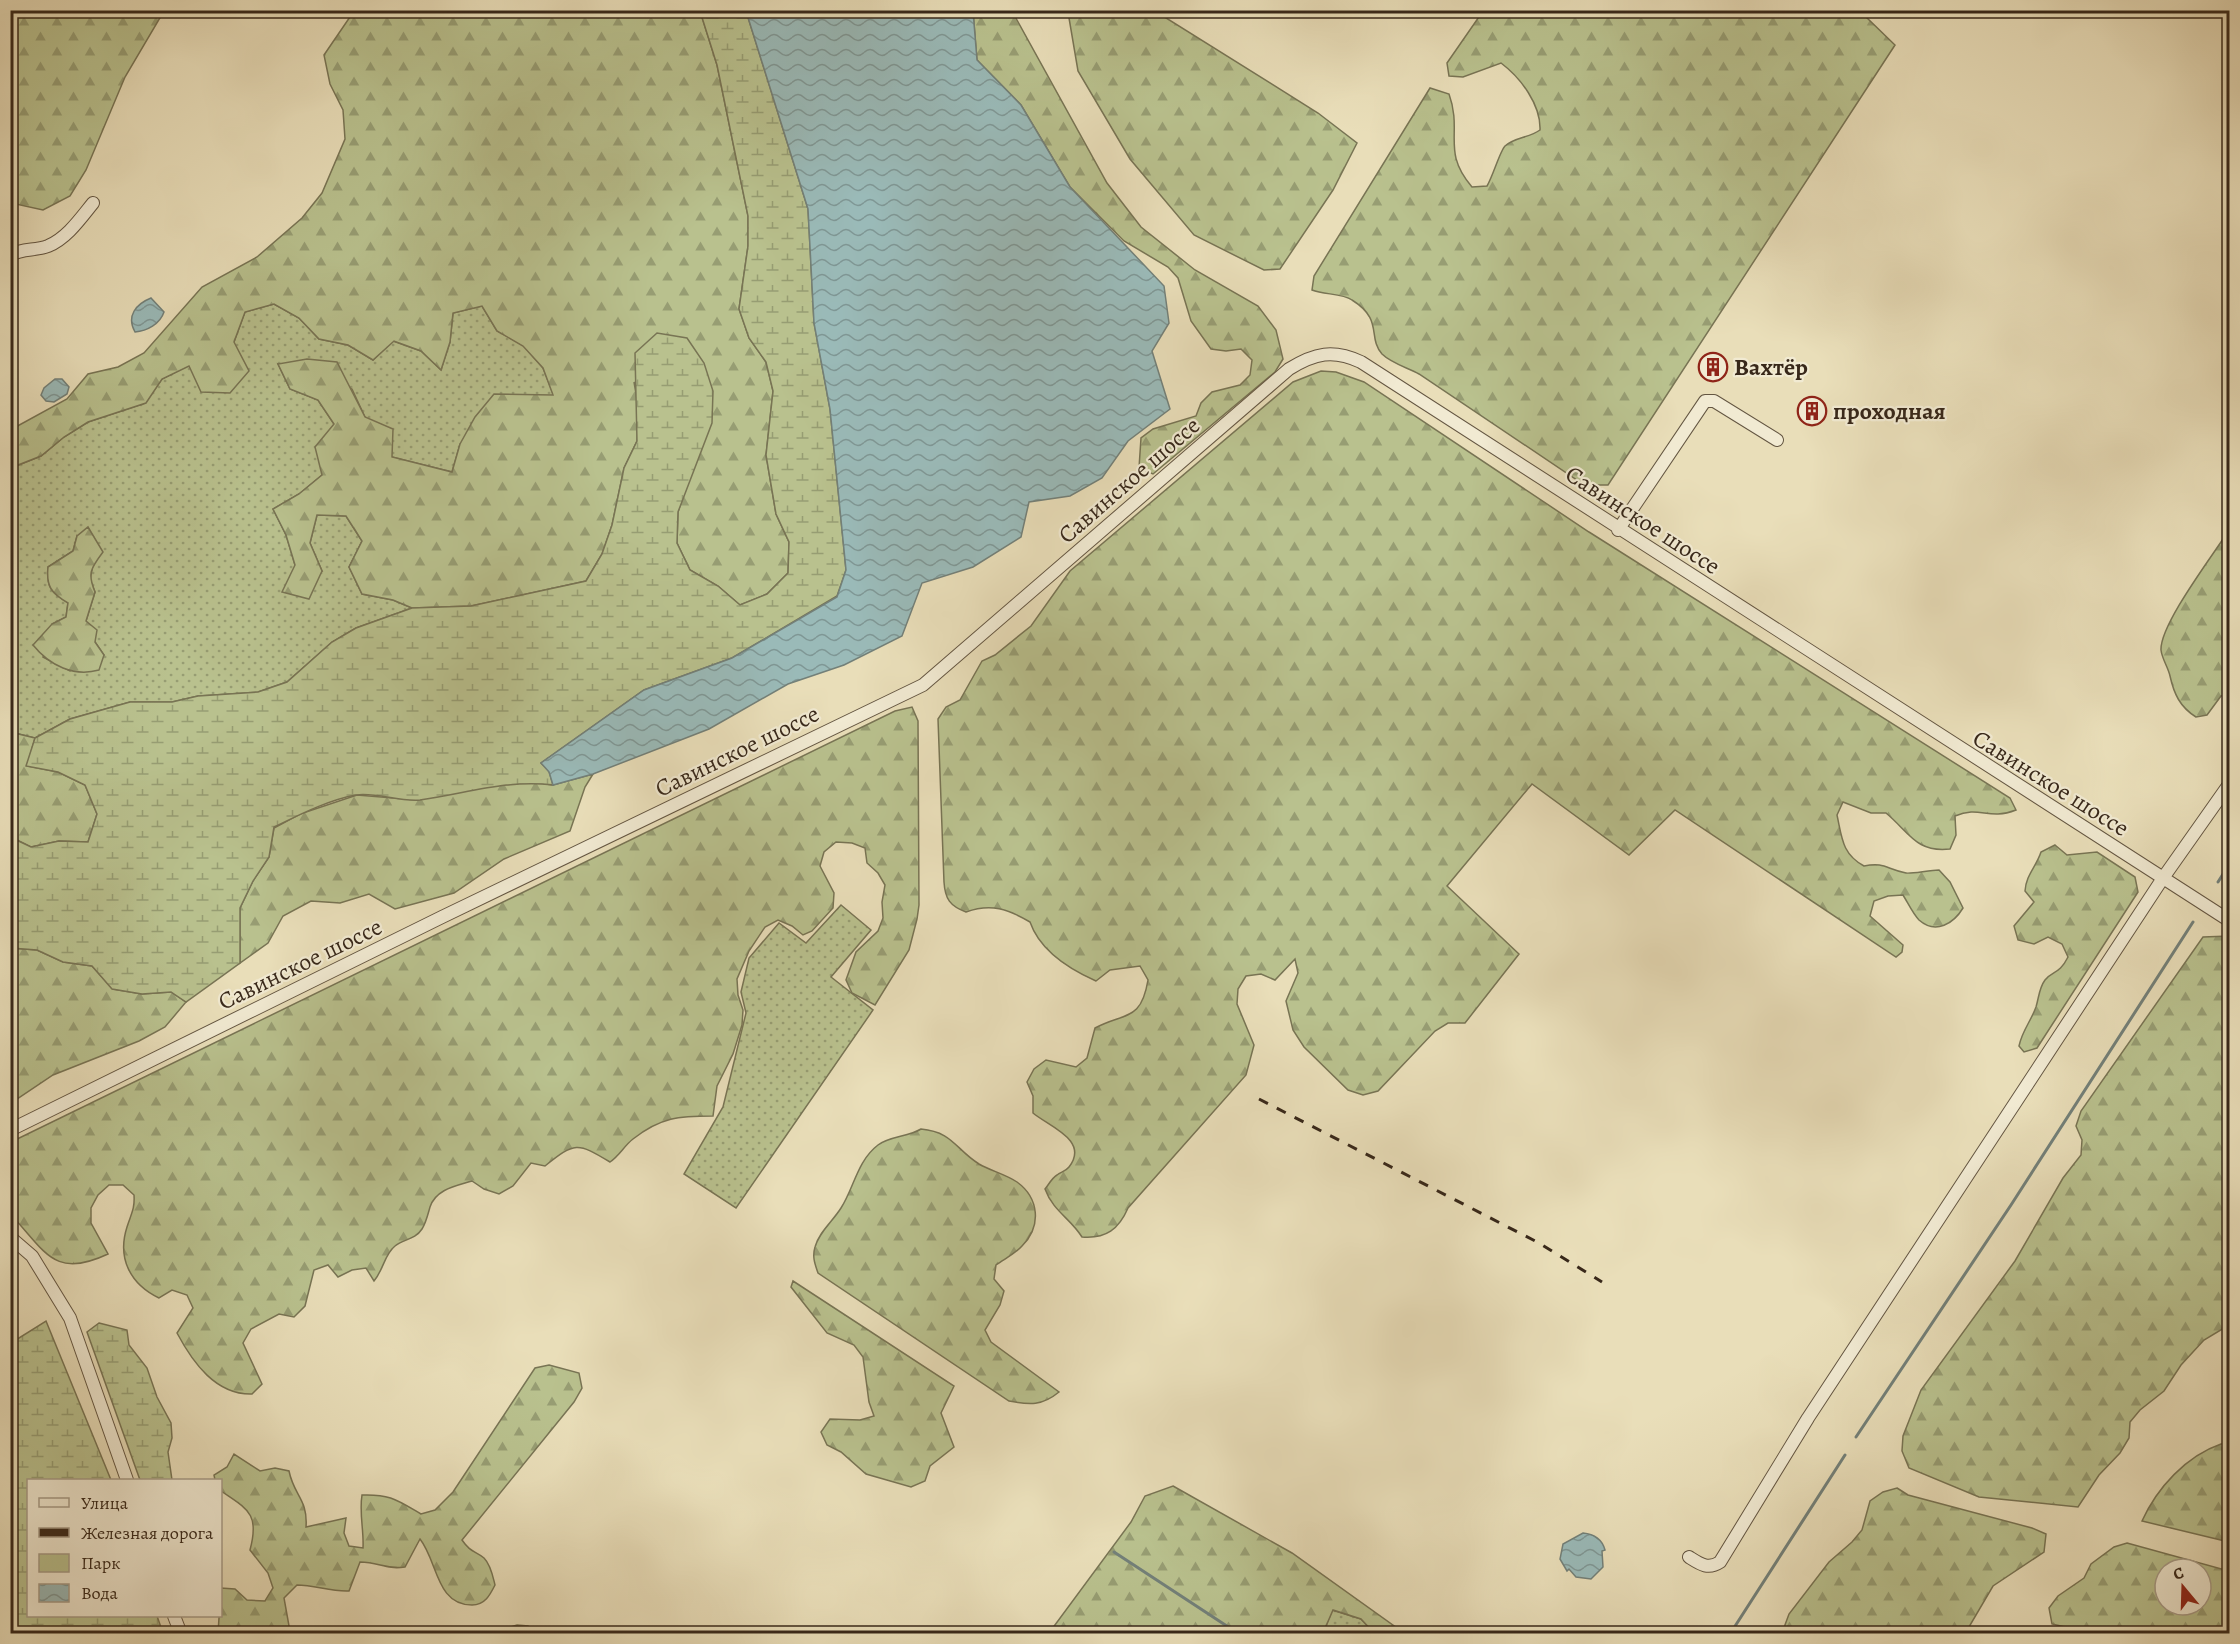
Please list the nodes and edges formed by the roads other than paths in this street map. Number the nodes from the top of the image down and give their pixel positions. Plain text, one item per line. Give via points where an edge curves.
1 (93, 203) dead end
2 (10, 255) edge
3 (1777, 440) dead end
4 (1618, 530) junction
5 (2229, 783) edge
6 (2163, 878) junction
7 (2229, 921) edge
8 (10, 1130) edge
9 (10, 1237) edge
10 (127, 1479) edge
11 (1689, 1557) dead end
12 (174, 1617) edge
13 (180, 1634) edge

1 - 2 street via 66,234 47,246
3 - 4 street via 1714,401 1705,401
4 - 6 street, Савинское шоссе
4 - 8 street, Савинское шоссе via 1361,362 1332,352 1313,356 1289,369 923,684
5 - 6 street
6 - 7 street, Савинское шоссе
6 - 11 street via 1808,1418 1720,1562 1713,1567 1704,1566
9 - 10 street via 32,1256 70,1318
12 - 13 street

